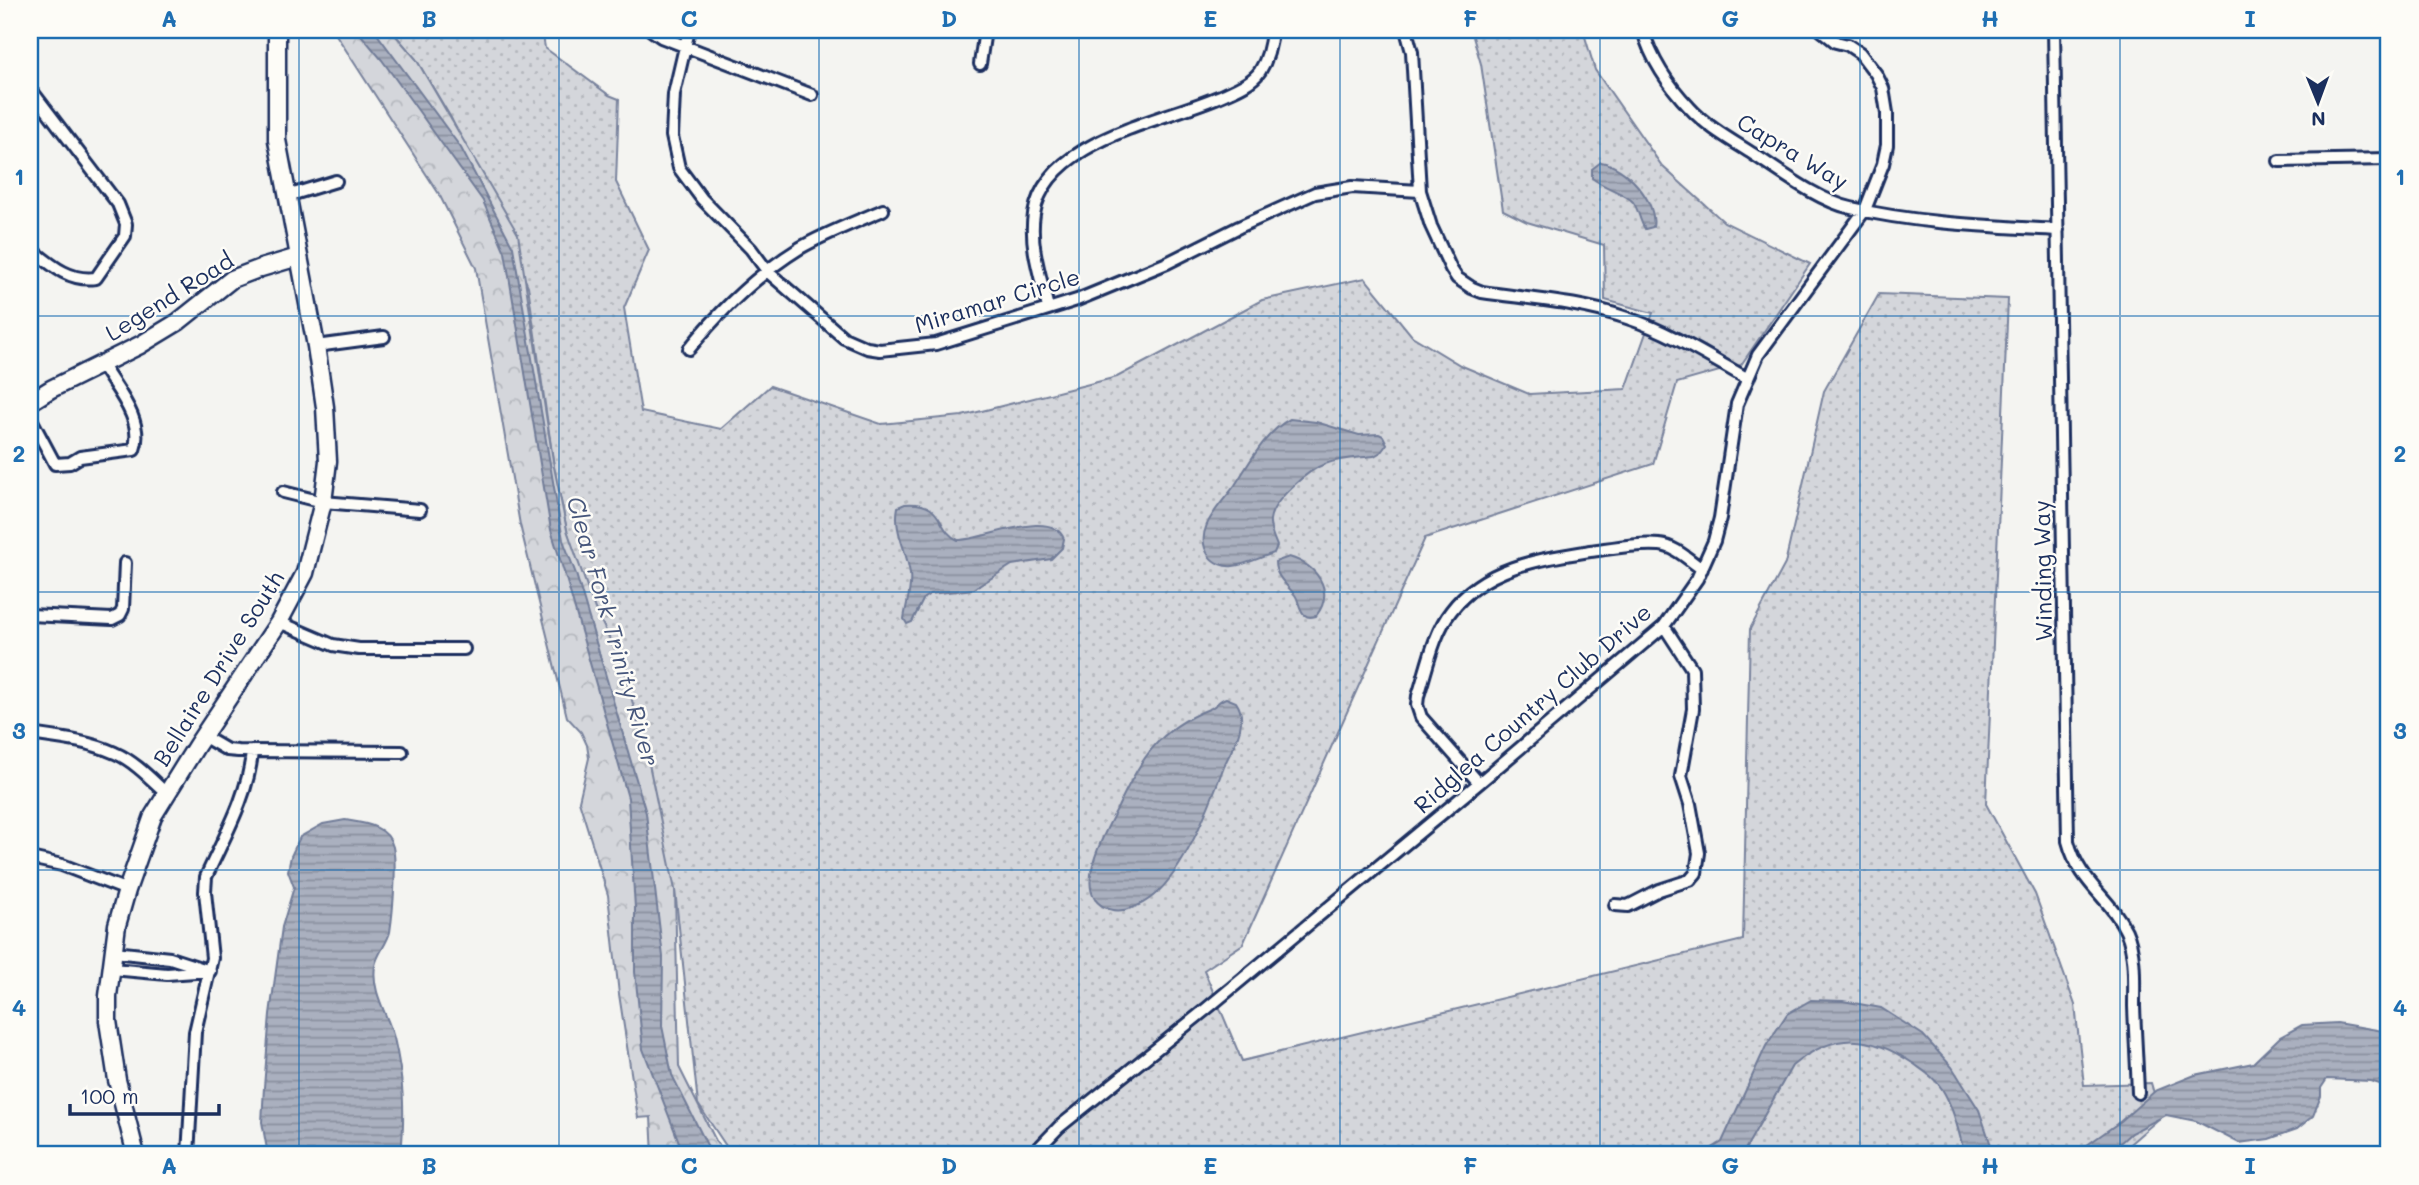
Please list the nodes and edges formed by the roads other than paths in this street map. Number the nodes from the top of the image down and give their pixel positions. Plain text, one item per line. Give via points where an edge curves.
1 (277, 30) edge
2 (651, 30) edge
3 (689, 30) edge
4 (985, 30) edge
5 (1272, 30) edge
6 (1406, 30) edge
7 (1643, 30) edge
8 (1821, 30) edge
9 (2054, 30) edge
10 (685, 47) junction
11 (980, 64) dead end
12 (35, 95) dead end
13 (812, 95) dead end
14 (2389, 159) edge
15 (2279, 161) dead end
16 (336, 181) dead end
17 (1420, 191) junction
18 (287, 196) junction
19 (883, 210) dead end
20 (1865, 210) junction
21 (2058, 230) junction
22 (30, 248) edge
23 (298, 257) junction
24 (768, 272) junction
25 (1048, 308) junction
26 (384, 337) dead end
27 (316, 346) junction
28 (689, 349) dead end
29 (102, 365) junction
30 (1748, 379) junction
31 (30, 402) edge
32 (30, 417) edge
33 (282, 492) dead end
34 (323, 502) junction
35 (420, 510) dead end
36 (125, 564) dead end
37 (1702, 569) junction
38 (30, 615) edge
39 (279, 622) junction
40 (1664, 626) junction
41 (464, 649) dead end
42 (30, 734) edge
43 (203, 736) junction
44 (252, 751) junction
45 (402, 752) dead end
46 (1479, 783) junction
47 (166, 793) junction
48 (30, 858) edge
49 (127, 890) junction
50 (1615, 905) dead end
51 (113, 961) junction
52 (210, 971) junction
53 (2138, 1093) dead end
54 (136, 1155) edge
55 (188, 1155) edge
56 (1032, 1155) edge

1 - 18 street, Bellaire Drive South via 276,125
2 - 10 street
3 - 10 street, Miramar Circle
4 - 11 street
5 - 25 street via 1260,71 1247,83 1099,142 1062,166 1047,182 1038,198 1032,232
6 - 17 street via 1412,52
7 - 20 street, Capra Way via 1655,62 1704,122 1801,185
8 - 20 street, Ridglea Country Club Drive via 1860,52 1886,99 1884,164
9 - 21 street, Winding Way
10 - 13 street
10 - 24 street, Miramar Circle via 674,94 672,136 679,168
12 - 22 street via 118,204 126,224 125,236 96,278 77,279
14 - 15 street
16 - 18 street
17 - 25 street, Miramar Circle via 1352,187 1315,192 1167,263
17 - 30 street via 1451,269 1472,288 1626,318 1662,331
18 - 23 street, Bellaire Drive South
19 - 24 street via 800,248
20 - 21 street, Capra Way via 1965,225
20 - 30 street, Ridglea Country Club Drive via 1758,355
21 - 53 street, Winding Way via 2068,841 2085,879 2128,935 2134,974
23 - 27 street, Bellaire Drive South
23 - 29 street, Legend Road via 232,279 178,322
24 - 25 street, Miramar Circle via 844,338 880,350 936,344
24 - 28 street via 717,315
26 - 27 street
27 - 34 street, Bellaire Drive South via 328,461
29 - 31 street, Legend Road
29 - 32 street via 131,414 137,432 134,450 55,464
30 - 37 street, Ridglea Country Club Drive via 1737,404 1720,518
33 - 34 street
34 - 35 street
34 - 39 street, Bellaire Drive South via 305,573
36 - 38 street via 120,615 112,619
37 - 40 street, Ridglea Country Club Drive
37 - 46 street via 1662,544 1617,547 1523,564 1496,574 1465,596 1441,629 1417,705 1421,717
39 - 41 street via 333,645 359,649
39 - 43 street, Bellaire Drive South
40 - 46 street, Ridglea Country Club Drive
40 - 50 street via 1692,669 1693,709 1681,776 1699,853 1696,873 1690,880 1628,906
42 - 47 street via 117,753
43 - 44 street via 228,750
43 - 47 street, Bellaire Drive South
44 - 45 street
44 - 52 street via 244,789 206,877
46 - 56 street, Ridglea Country Club Drive via 1059,1127
47 - 49 street, Bellaire Drive South
48 - 49 street
49 - 51 street, Bellaire Drive South
51 - 52 street via 167,974
51 - 52 street via 170,958
51 - 54 street, Bellaire Drive South via 108,1021
52 - 55 street via 195,1032

